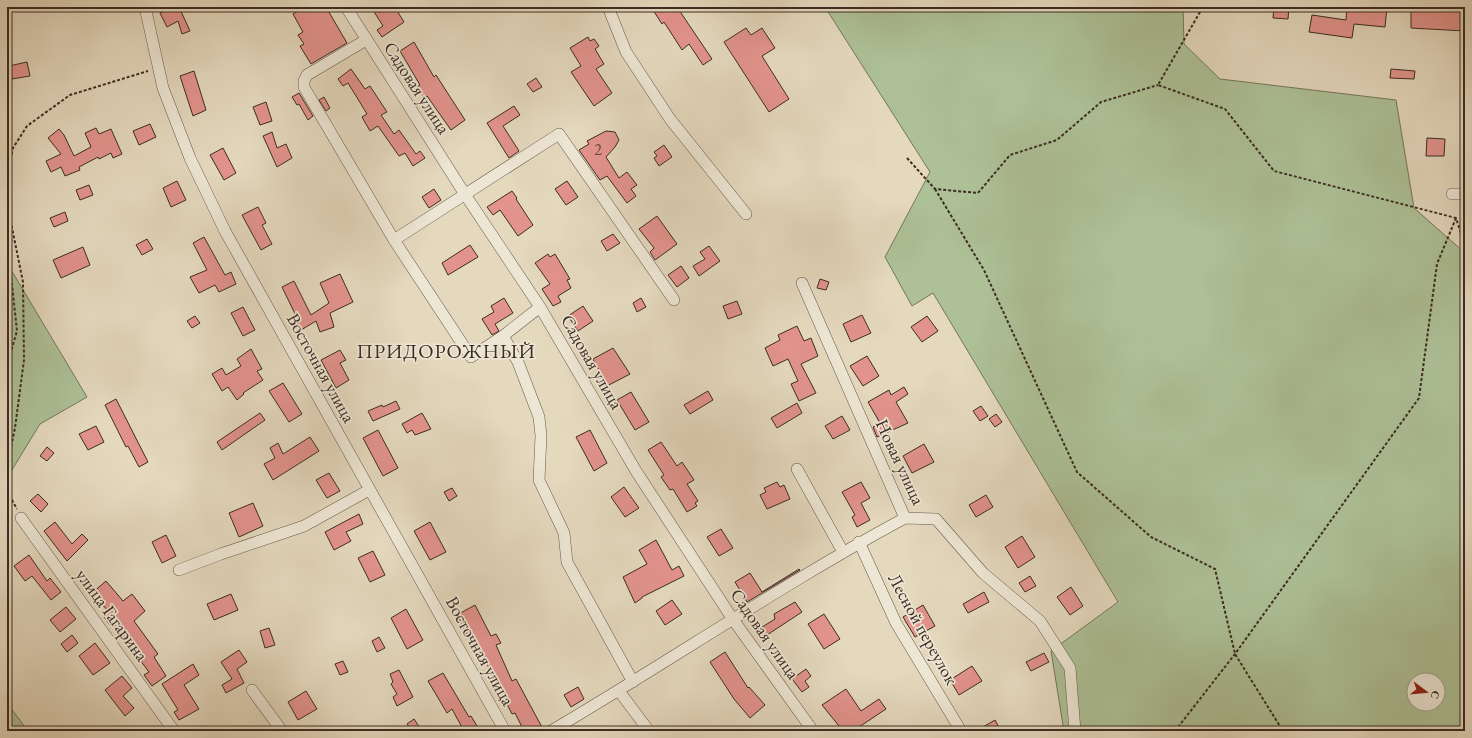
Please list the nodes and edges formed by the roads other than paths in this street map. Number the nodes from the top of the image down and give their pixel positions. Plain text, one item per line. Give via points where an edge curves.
1 (145, 7) edge
2 (346, 7) edge
3 (608, 7) edge
4 (366, 40) junction
5 (1452, 194) dead end
6 (1465, 194) edge
7 (466, 196) junction
8 (746, 214) dead end
9 (394, 240) junction
10 (802, 283) dead end
11 (674, 300) dead end
12 (540, 307) junction
13 (503, 336) junction
14 (796, 468) dead end
15 (369, 490) junction
16 (21, 518) road end
17 (905, 518) junction
18 (860, 542) junction
19 (843, 552) junction
20 (179, 570) dead end
21 (732, 618) junction
22 (633, 682) junction
23 (252, 690) dead end
24 (619, 691) junction
25 (174, 731) edge
26 (282, 731) edge
27 (505, 731) edge
28 (552, 731) edge
29 (649, 731) edge
30 (813, 731) edge
31 (961, 731) edge
32 (1075, 731) edge

1 - 15 street, Восточная улица via 157,68 190,158 225,231
2 - 4 street, Садовая улица
3 - 8 street via 626,52 670,119
4 - 7 street, Садовая улица
4 - 9 street via 307,75 304,87
5 - 6 street
7 - 9 street
7 - 11 street via 559,134
7 - 12 street, Садовая улица
9 - 13 street via 471,356
10 - 17 street, Новая улица
12 - 13 street
12 - 21 street, Садовая улица via 636,471
13 - 22 street via 518,362 539,417 539,480 564,533 567,562
14 - 19 street
15 - 20 street via 304,526
15 - 27 street, Восточная улица
16 - 25 street, улица Гагарина
17 - 18 street
17 - 32 street, Новая улица via 936,520 983,573 1040,621 1070,668
18 - 19 street
18 - 31 street, Лесной переулок via 896,623
19 - 21 street
21 - 22 street
21 - 30 street, Садовая улица
22 - 24 street
23 - 26 street
24 - 28 street
24 - 29 street

